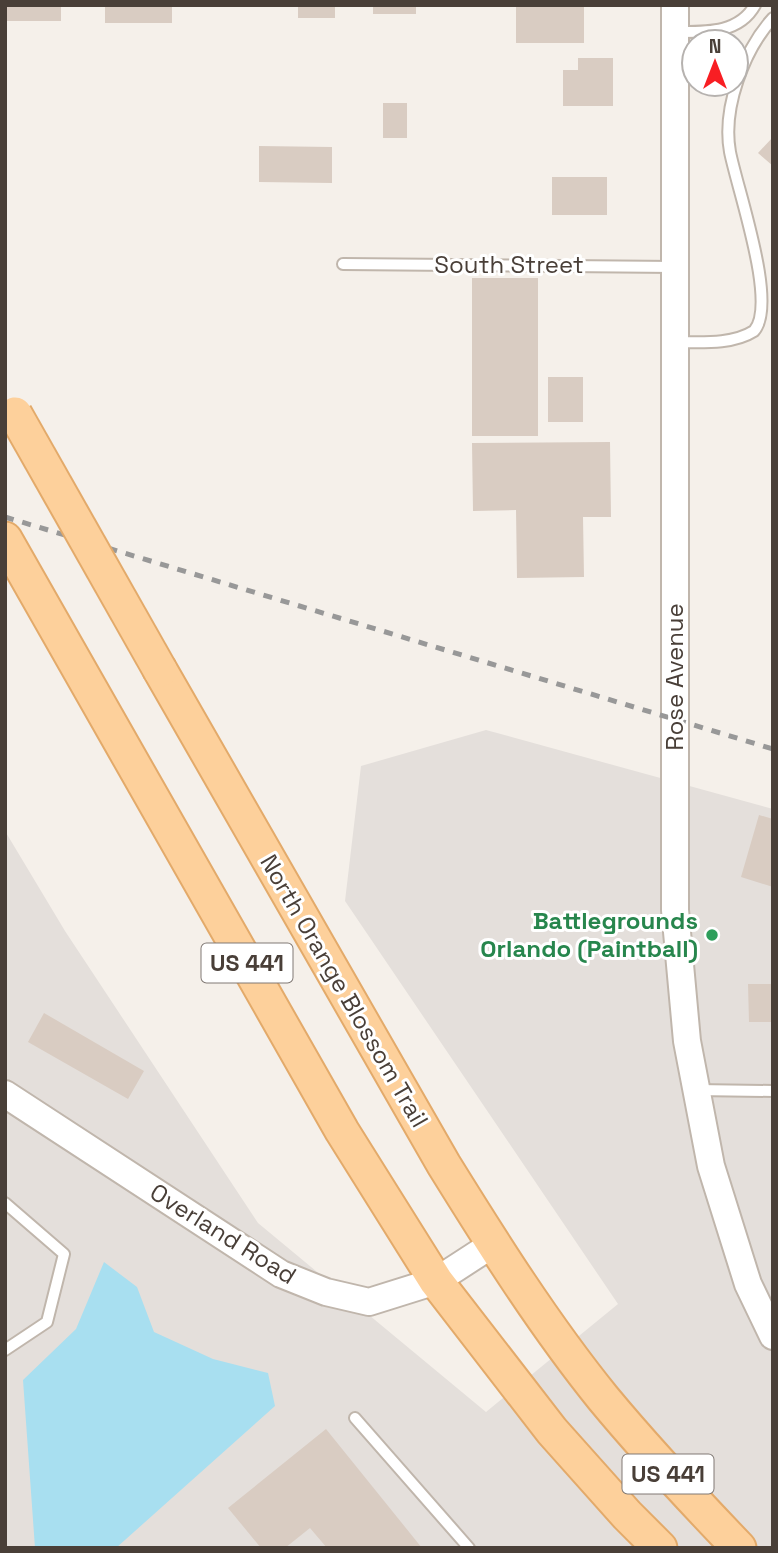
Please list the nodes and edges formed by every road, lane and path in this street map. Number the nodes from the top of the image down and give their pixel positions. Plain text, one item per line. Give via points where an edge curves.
1 (675, 5) edge
2 (755, 5) edge
3 (773, 19) edge
4 (746, 20) junction
5 (761, 31) junction
6 (675, 33) junction
7 (343, 264) dead end
8 (675, 267) junction
9 (675, 342) junction
10 (10, 405) edge
11 (5, 539) edge
12 (696, 1090) junction
13 (773, 1091) edge
14 (5, 1094) edge
15 (5, 1203) edge
16 (493, 1244) junction
17 (436, 1282) junction
18 (766, 1306) edge
19 (773, 1336) edge
20 (5, 1350) edge
21 (355, 1418) dead end
22 (469, 1548) edge
23 (660, 1548) edge
24 (739, 1548) edge

1 - 6 street, Rose Avenue
2 - 4 lane
3 - 5 lane
4 - 5 lane
4 - 6 lane via 705,33
5 - 9 lane via 738,78 729,127 730,152 766,259 771,309 754,331 729,340
6 - 8 street, Rose Avenue
7 - 8 lane, South Street
8 - 9 street, Rose Avenue
9 - 12 street, Rose Avenue via 675,910
10 - 16 main road, North Orange Blossom Trail / US 441, bridge via 443,1165
11 - 17 main road, US 441 via 342,1131
12 - 13 lane
12 - 18 street, Rose Avenue via 711,1166 748,1284
14 - 17 street, Overland Road via 281,1274 326,1292 369,1302
15 - 20 lane via 64,1254 47,1322
16 - 17 street, Overland Road
16 - 24 main road, North Orange Blossom Trail / US 441 via 602,1396
17 - 23 main road, US 441 via 552,1431
18 - 19 street, Rose Avenue
21 - 22 lane

